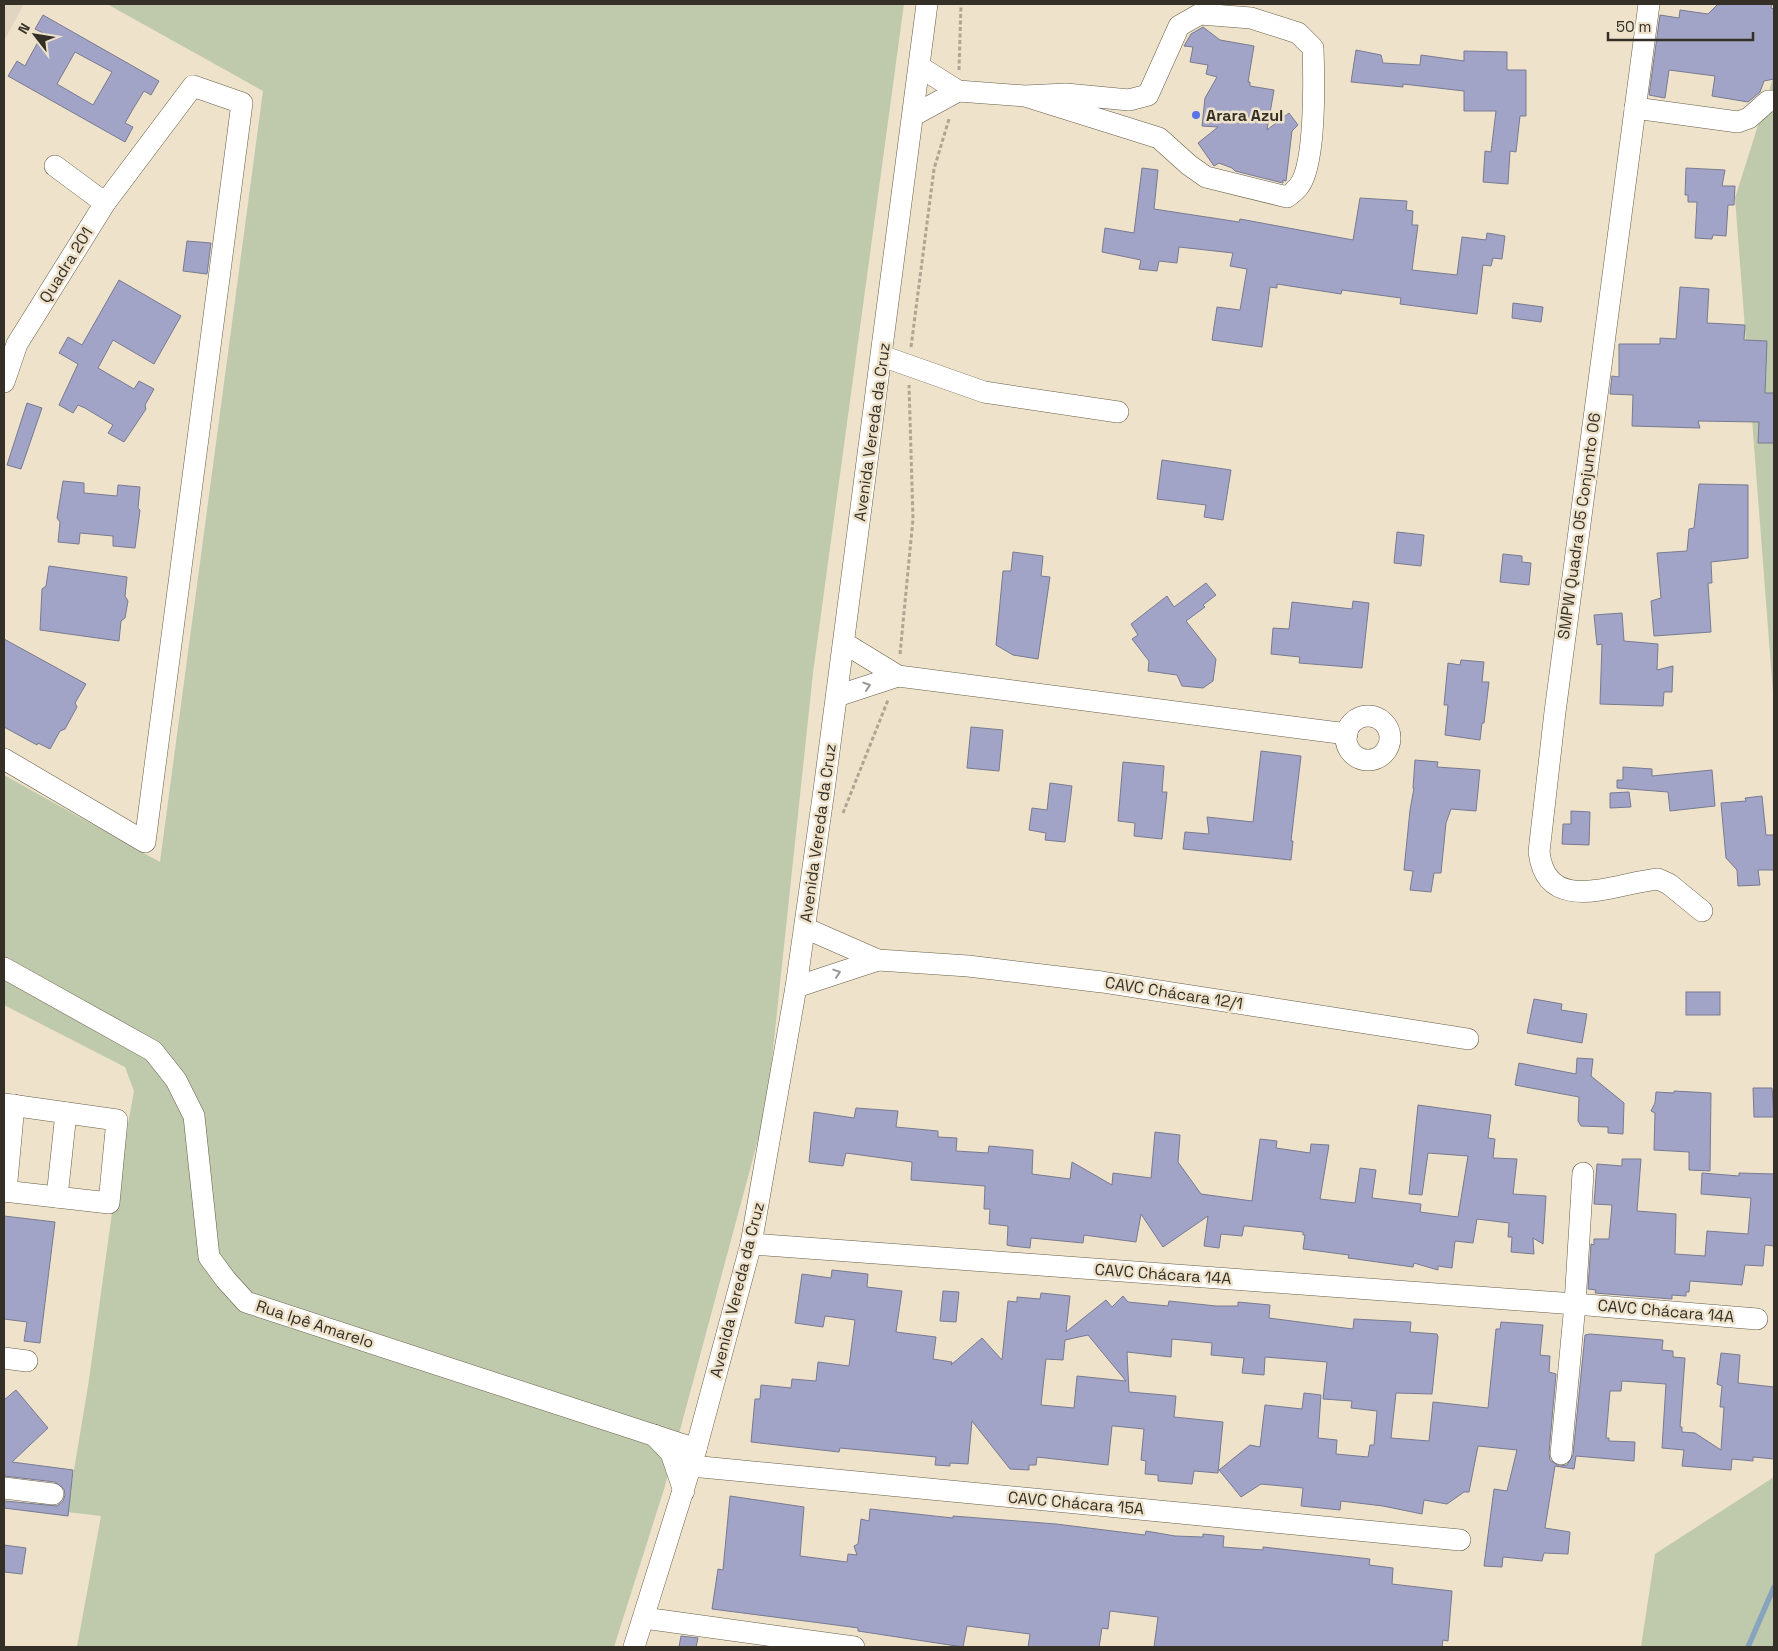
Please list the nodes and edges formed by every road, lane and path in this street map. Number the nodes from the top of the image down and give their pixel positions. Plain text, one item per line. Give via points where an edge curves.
1 (927, 4) edge
2 (961, 4) edge
3 (1649, 4) edge
4 (920, 67) junction
5 (958, 91) junction
6 (1025, 96) junction
7 (1774, 101) edge
8 (1635, 108) junction
9 (914, 115) junction
10 (55, 166) dead end
11 (105, 203) junction
12 (882, 356) junction
13 (908, 365) junction
14 (4, 382) edge
15 (1118, 412) dead end
16 (844, 643) junction
17 (898, 676) junction
18 (837, 696) junction
19 (1347, 734) junction
20 (4, 760) edge
21 (841, 816) dead end
22 (1702, 911) dead end
23 (805, 928) junction
24 (878, 960) junction
25 (4, 968) edge
26 (4, 972) edge
27 (796, 987) junction
28 (1468, 1039) dead end
29 (9, 1105) edge
30 (66, 1113) junction
31 (1583, 1173) dead end
32 (5, 1191) edge
33 (57, 1197) junction
34 (751, 1244) junction
35 (1575, 1304) junction
36 (1757, 1319) dead end
37 (4, 1358) edge
38 (27, 1361) dead end
39 (706, 1414) junction
40 (661, 1438) junction
41 (1562, 1454) dead end
42 (694, 1458) junction
43 (4, 1488) edge
44 (684, 1491) junction
45 (53, 1494) dead end
46 (1460, 1540) dead end
47 (644, 1618) junction
48 (634, 1647) edge
49 (854, 1647) edge

1 - 4 street, Avenida Vereda da Cruz
2 - 5 path
3 - 8 street, SMPW Quadra 05 Conjunto 06
4 - 5 street
4 - 9 street, Avenida Vereda da Cruz
5 - 6 street
5 - 9 street
5 - 13 path via 934,169
6 - 6 street via 1159,138 1206,177 1287,197 1300,186 1308,163 1314,82 1312,48 1298,33 1251,18 1200,14 1179,26 1148,95 1130,100 1066,94
7 - 8 street via 1768,101 1750,118 1738,122
8 - 22 street, SMPW Quadra 05 Conjunto 06 via 1539,852 1544,873 1563,890 1582,892 1658,879
9 - 12 street, Avenida Vereda da Cruz
10 - 11 street
11 - 14 street, Quadra 201 via 17,344
11 - 20 street, Quadra 201 via 193,86 242,103 145,842
12 - 13 street
12 - 16 street, Avenida Vereda da Cruz
13 - 15 street via 984,392
13 - 17 path via 913,519
16 - 17 street
16 - 18 street, Avenida Vereda da Cruz
18 -> 17 street
17 - 19 street
17 - 21 path
18 - 23 street, Avenida Vereda da Cruz
19 - 19 street via 1360,717 1375,717 1387,726 1394,742 1383,754 1369,760 1355,755 1350,749
23 - 24 street, CAVC Chácara 12/1
23 - 27 street, Avenida Vereda da Cruz
27 -> 24 street, CAVC Chácara 12/1
24 - 28 street, CAVC Chácara 12/1 via 968,966 1102,982
25 - 26 street
25 - 40 street, Rua Ipê Amarelo via 153,1051 176,1080 194,1116 209,1257 246,1302
27 - 34 street, Avenida Vereda da Cruz
29 - 30 street
29 - 32 street
30 - 33 street
30 - 33 street via 117,1120 108,1203
31 - 35 street, CAVC Chácara 14A
32 - 33 street
34 - 35 street, CAVC Chácara 14A
34 - 39 street, Avenida Vereda da Cruz
35 - 36 street, CAVC Chácara 14A
35 - 41 street, CAVC Chácara 14A
37 - 38 street
39 - 40 street via 690,1430
39 - 42 street, Avenida Vereda da Cruz
40 - 42 street, Rua Ipê Amarelo
40 - 44 street via 671,1453
42 - 44 street, Avenida Vereda da Cruz
42 - 46 street, CAVC Chácara 15A
43 - 45 street
44 - 47 street, Avenida Vereda da Cruz
47 - 48 street, Avenida Vereda da Cruz
47 - 49 street

